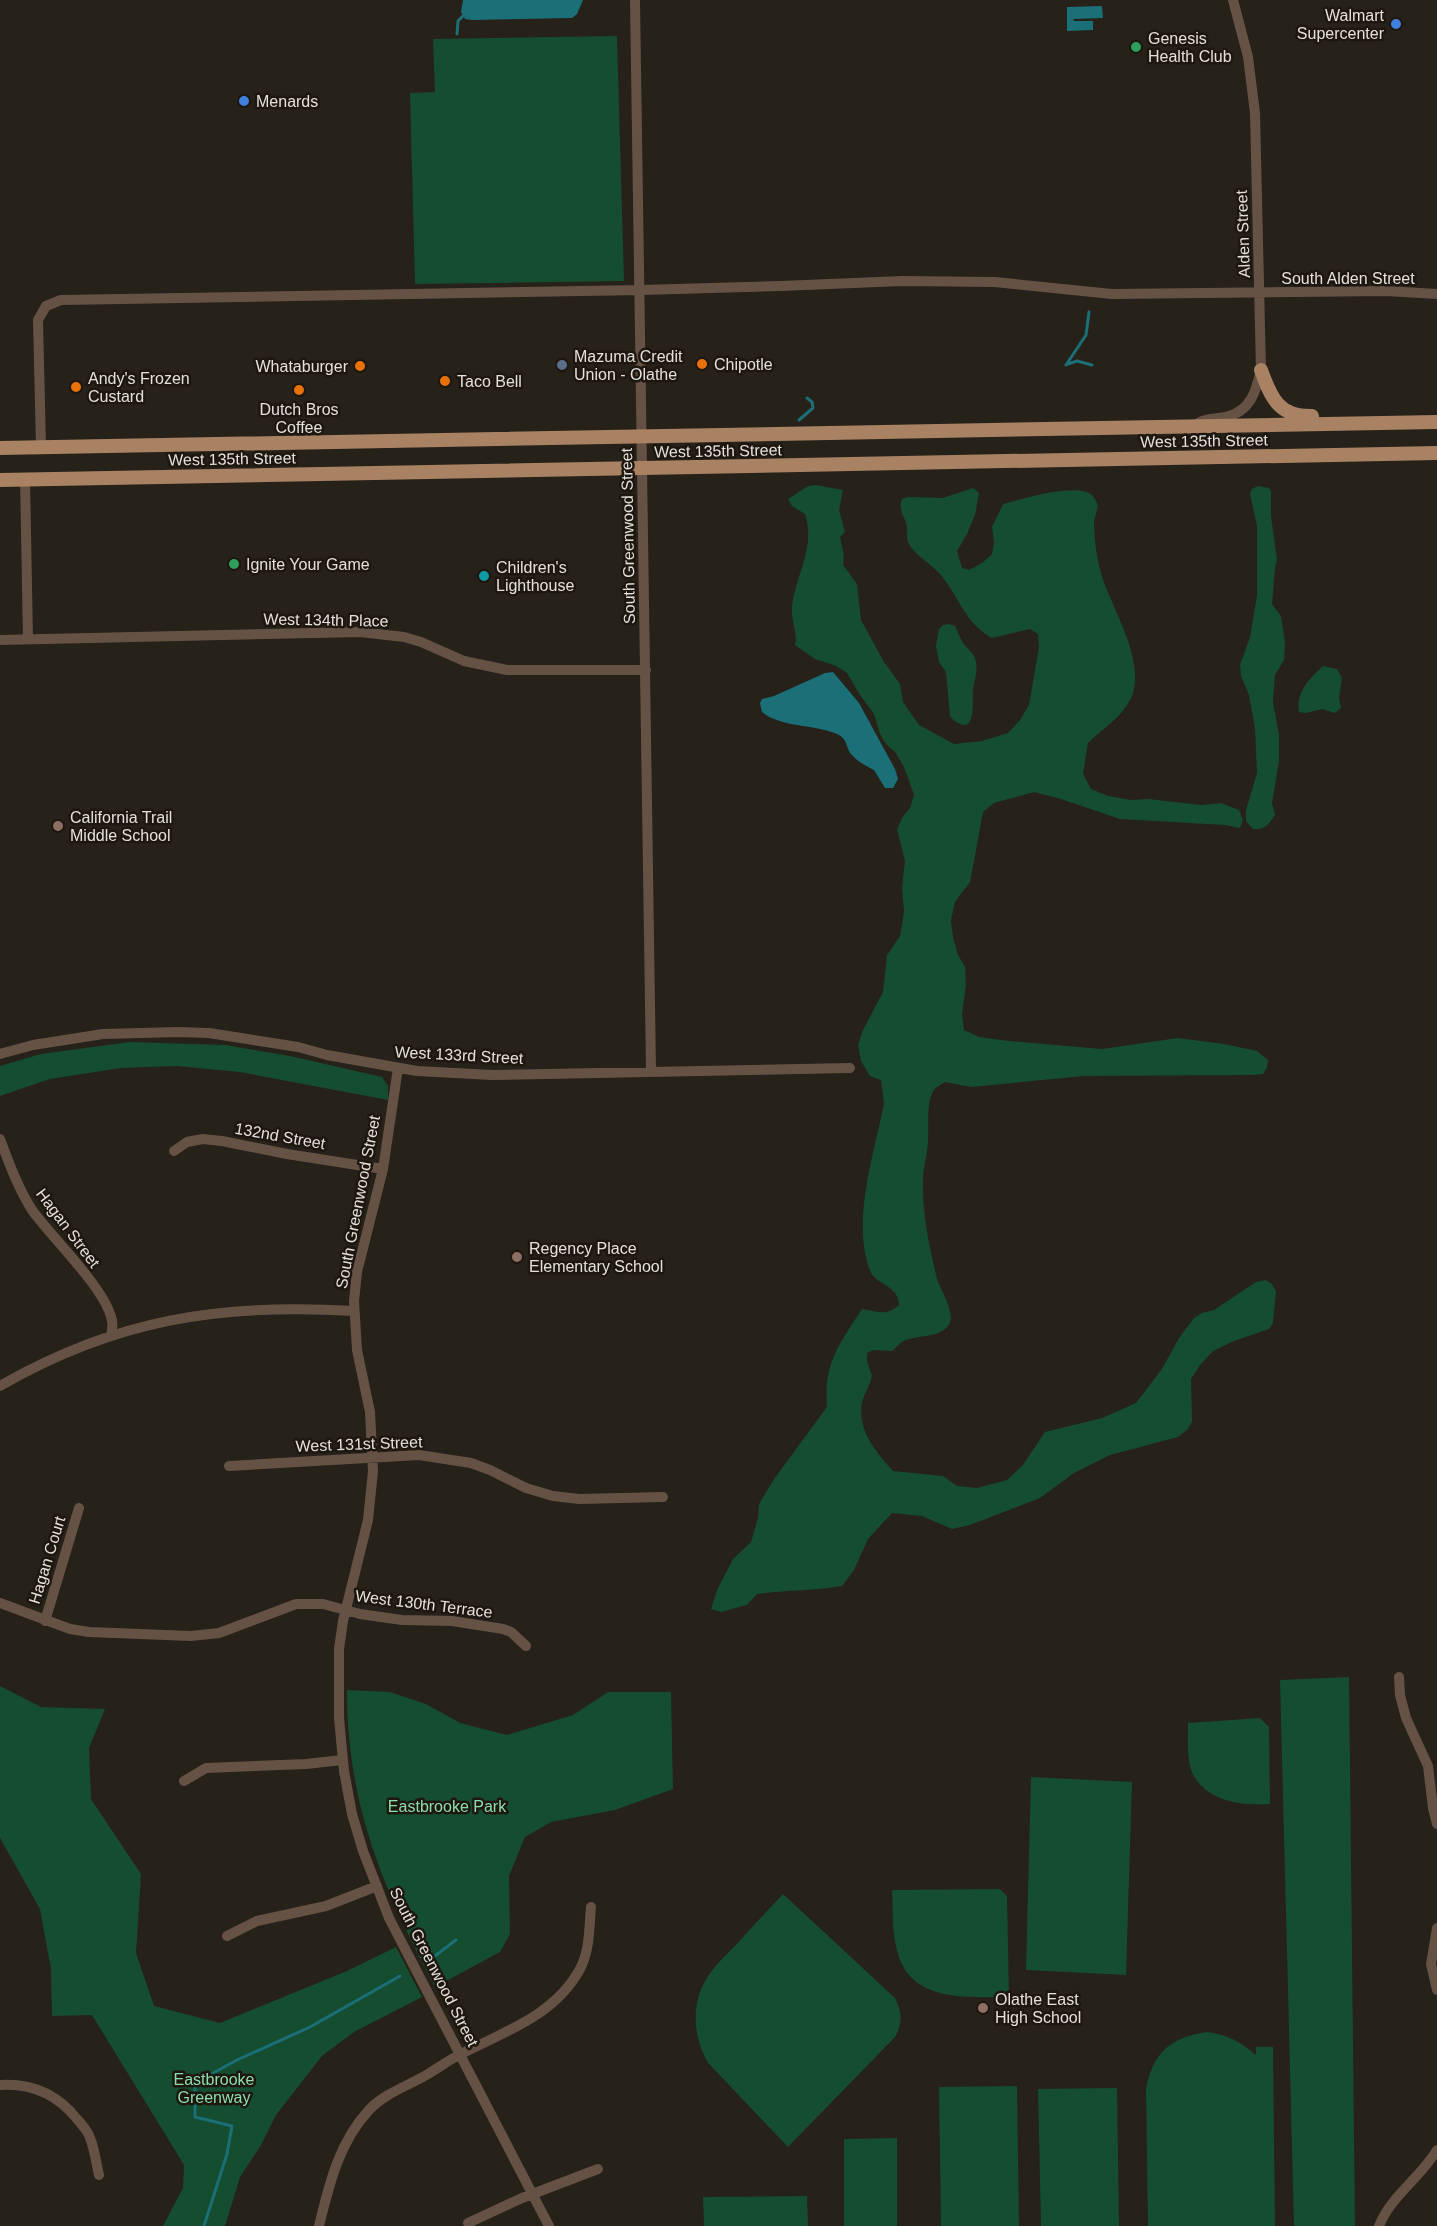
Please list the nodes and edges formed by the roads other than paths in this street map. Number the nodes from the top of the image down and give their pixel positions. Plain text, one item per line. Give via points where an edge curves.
1 (635, 0) edge
2 (1233, 0) edge
3 (641, 290) junction
4 (1260, 293) junction
5 (1437, 294) edge
6 (1262, 370) junction
7 (1437, 414) edge
8 (1437, 422) edge
9 (1191, 427) junction
10 (642, 436) junction
11 (41, 447) junction
12 (0, 448) edge
13 (1437, 453) edge
14 (642, 469) junction
15 (25, 479) junction
16 (0, 480) edge
17 (28, 639) junction
18 (0, 640) edge
19 (645, 670) junction
20 (0, 1054) edge
21 (398, 1068) junction
22 (850, 1068) dead end
23 (651, 1071) junction
24 (0, 1138) edge
25 (174, 1150) dead end
26 (383, 1169) junction
27 (354, 1311) junction
28 (111, 1335) junction
29 (0, 1386) edge
30 (374, 1458) junction
31 (229, 1466) dead end
32 (663, 1497) dead end
33 (79, 1508) dead end
34 (0, 1603) edge
35 (346, 1610) junction
36 (45, 1621) junction
37 (525, 1646) dead end
38 (1399, 1677) dead end
39 (342, 1760) junction
40 (184, 1781) dead end
41 (1437, 1824) edge
42 (377, 1886) junction
43 (591, 1907) dead end
44 (1437, 1928) edge
45 (227, 1936) dead end
46 (1437, 1990) edge
47 (460, 2054) junction
48 (0, 2085) edge
49 (1437, 2150) edge
50 (598, 2169) dead end
51 (99, 2175) dead end
52 (534, 2194) junction
53 (468, 2223) dead end
54 (319, 2226) edge
55 (549, 2226) edge
56 (1378, 2226) edge

1 - 3 street, South Greenwood Street
2 - 4 street, Alden Street via 1248,57 1255,113
3 - 4 street, South Alden Street via 946,280 1112,294
3 - 10 street, South Greenwood Street
3 - 11 street, South Alden Street via 61,300 46,306 38,320
4 - 5 street, South Alden Street
4 - 6 street, Alden Street
6 - 7 main road via 1276,402 1293,415
6 - 9 street, Alden Street via 1251,402 1242,410 1228,417 1202,420
8 - 9 main road, West 135th Street
9 - 10 main road, West 135th Street
10 - 11 main road, West 135th Street
10 - 14 street, South Greenwood Street
11 - 12 main road, West 135th Street
13 - 14 main road, West 135th Street
14 - 15 main road, West 135th Street
14 - 19 street, South Greenwood Street
15 - 16 main road, West 135th Street
15 - 17 street
17 - 18 street, West 134th Place
17 - 19 street, West 134th Place via 360,632 404,637 464,661 507,670
19 - 23 street, South Greenwood Street
20 - 21 street, West 133rd Street via 103,1034 209,1033
21 - 23 street, West 133rd Street via 492,1076
21 - 26 street, South Greenwood Street
22 - 23 street, West 133rd Street
24 - 28 street, Hagan Street via 32,1208 104,1303 112,1322
25 - 26 street, 132nd Street via 202,1140 222,1141
26 - 27 street, South Greenwood Street via 357,1272
27 - 28 street via 291,1308 221,1312 165,1320
27 - 30 street, South Greenwood Street
28 - 29 street via 48,1360
30 - 31 street, West 131st Street
30 - 32 street, West 131st Street via 419,1455 471,1463 553,1496
30 - 35 street, South Greenwood Street via 368,1520
33 - 36 street, Hagan Court
34 - 36 street, West 130th Terrace
35 - 36 street, West 130th Terrace via 323,1604 296,1604 219,1633 191,1636 89,1632
35 - 37 street, West 130th Terrace via 402,1620 463,1622 503,1629
35 - 39 street, South Greenwood Street via 338,1673
38 - 41 street via 1406,1718 1428,1766
39 - 40 street via 206,1768
39 - 42 street, South Greenwood Street via 352,1814
42 - 45 street via 326,1906 257,1921
42 - 47 street, South Greenwood Street via 402,1945
43 - 47 street via 586,1951 566,1990 536,2016
44 - 46 street via 1431,1964
47 - 52 street, South Greenwood Street
47 - 54 street via 380,2100 368,2111 340,2154
48 - 51 street via 31,2087 69,2108 91,2139
49 - 56 street via 1391,2203
50 - 52 street
52 - 53 street
52 - 55 street, South Greenwood Street

